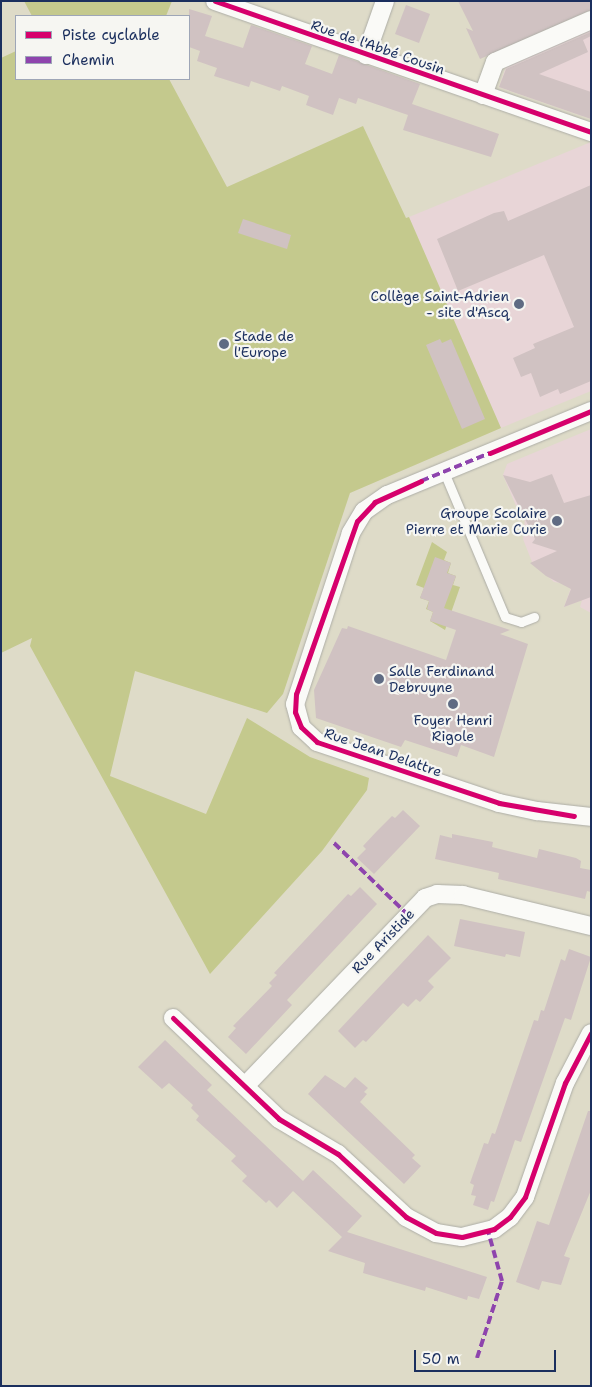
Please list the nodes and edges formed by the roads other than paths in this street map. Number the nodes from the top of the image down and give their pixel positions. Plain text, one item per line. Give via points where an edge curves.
1 (215, 1) edge
2 (385, 1) edge
3 (591, 20) edge
4 (366, 56) junction
5 (483, 95) junction
6 (591, 132) edge
7 (591, 411) edge
8 (444, 472) junction
9 (534, 617) dead end
10 (591, 817) edge
11 (591, 926) edge
12 (173, 1018) dead end
13 (591, 1032) edge
14 (245, 1086) junction

1 - 4 street, Rue de l'Abbé Cousin
2 - 4 street
3 - 5 street via 495,62
4 - 5 street, Rue de l'Abbé Cousin
5 - 6 street, Rue de l'Abbé Cousin
7 - 8 street, Rue Jean Delattre
8 - 9 lane via 505,617 521,622
8 - 10 street, Rue Jean Delattre via 375,502 357,520 296,694 295,712 301,727 318,742 499,803
11 - 14 street, Rue Aristide via 462,895 437,894 425,898
12 - 14 street
13 - 14 street via 564,1083 525,1197 510,1217 478,1235 449,1236 423,1228 406,1217 338,1154 293,1130

